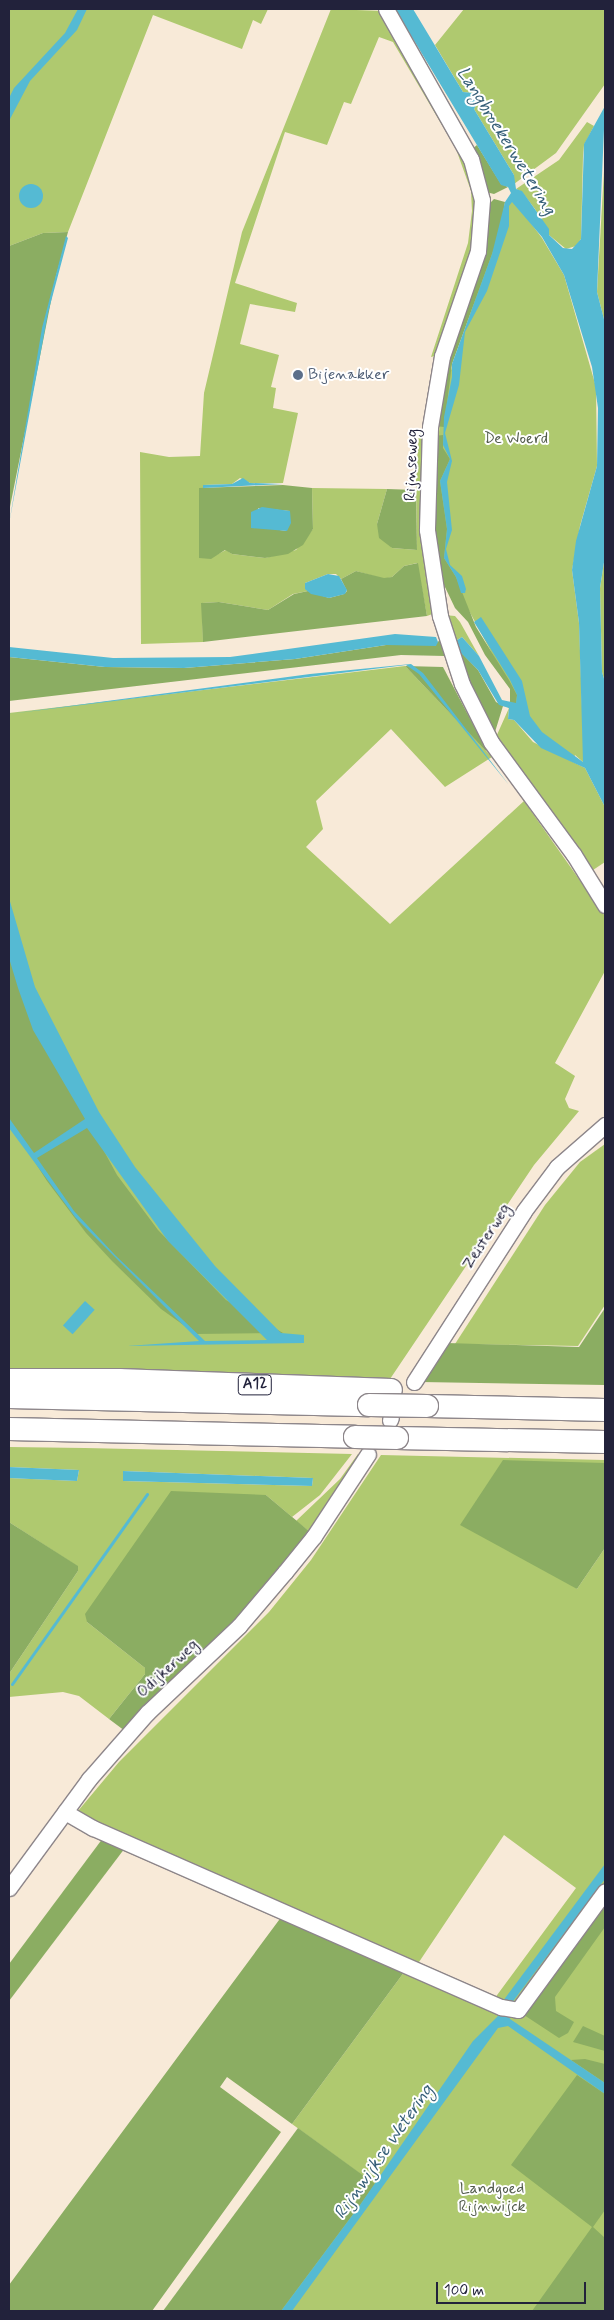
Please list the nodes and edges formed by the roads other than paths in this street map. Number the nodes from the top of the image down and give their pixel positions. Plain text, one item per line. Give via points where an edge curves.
1 (386, 9) edge
2 (605, 905) edge
3 (605, 1125) edge
4 (9, 1380) edge
5 (85, 1388) junction
6 (118, 1389) junction
7 (419, 1393) junction
8 (9, 1397) edge
9 (605, 1410) edge
10 (9, 1429) edge
11 (605, 1442) edge
12 (361, 1445) junction
13 (65, 1812) junction
14 (9, 1888) edge
15 (605, 1891) edge

1 - 2 street, Rijnseweg via 471,159 482,200 478,251 442,356 430,427 427,530 440,616 462,684 490,742 574,856
3 - 7 street, Zeisterweg via 557,1167 524,1211
4 - 5 highway, A12
5 - 6 highway, A12
5 - 8 highway, A12
6 - 7 highway, A12 via 391,1390
6 - 7 highway, A12, bridge via 369,1405
7 - 9 highway, A12 via 462,1406
10 - 12 highway via 117,1431
11 - 12 highway, bridge via 393,1425
12 - 13 street, Odijkerweg via 352,1478 314,1536 251,1613 146,1713
13 - 14 street, Odijkerweg
13 - 15 street via 93,1828 501,2007 518,2010

